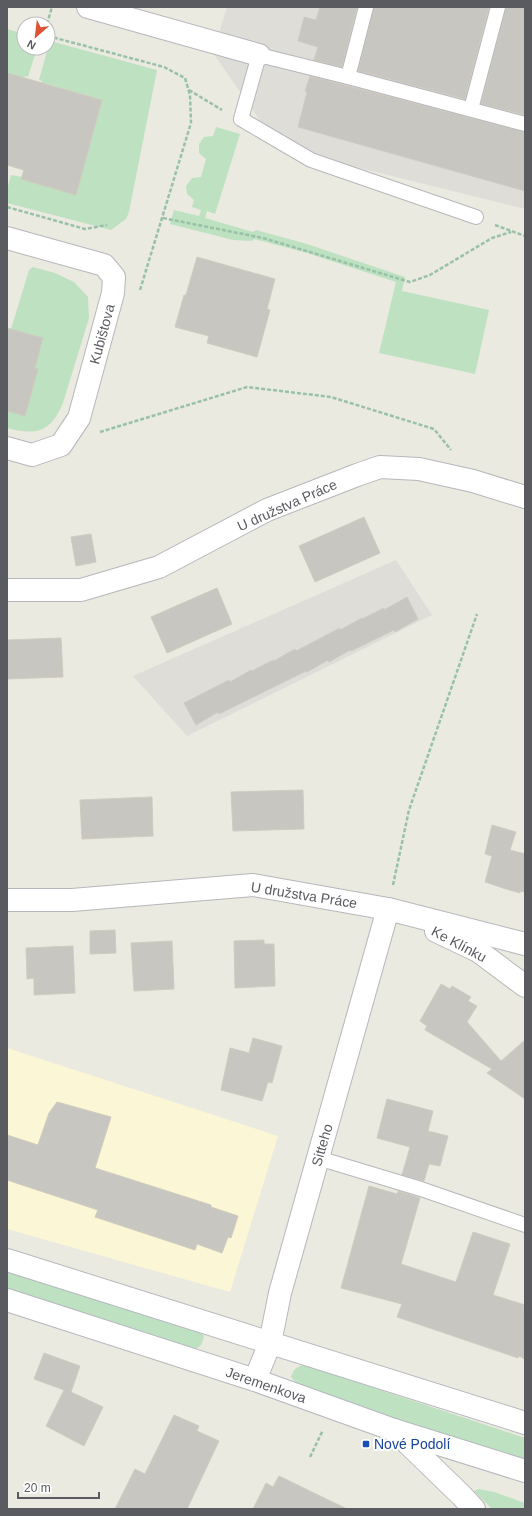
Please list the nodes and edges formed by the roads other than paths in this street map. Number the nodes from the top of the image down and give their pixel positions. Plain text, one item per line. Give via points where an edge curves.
1 (88, 7) edge
2 (366, 7) edge
3 (498, 7) edge
4 (259, 55) junction
5 (348, 76) junction
6 (471, 109) junction
7 (525, 124) edge
8 (476, 217) road end
9 (7, 238) edge
10 (7, 448) edge
11 (525, 497) edge
12 (7, 590) edge
13 (7, 900) edge
14 (388, 909) junction
15 (525, 944) edge
16 (525, 986) edge
17 (318, 1158) junction
18 (525, 1225) edge
19 (7, 1260) edge
20 (7, 1300) edge
21 (270, 1343) junction
22 (255, 1380) junction
23 (525, 1423) edge
24 (394, 1430) junction
25 (525, 1471) edge
26 (474, 1509) edge

1 - 4 street
2 - 5 lane
3 - 6 lane
4 - 5 lane
4 - 8 lane via 240,119 311,160
5 - 6 lane
6 - 7 lane
9 - 10 street, Kubištova via 104,265 114,277 113,293 79,418 61,445 32,455
11 - 12 street, U družstva Práce via 473,481 418,469 380,468 267,510 159,567 81,590
13 - 14 street, U družstva Práce via 72,900 253,885
14 - 15 street, U družstva Práce
14 - 16 street, Ke Klínku via 478,951
14 - 17 street, Sitteho
17 - 18 lane via 421,1189
17 - 21 street, Sitteho via 280,1293
19 - 21 street
20 - 22 street, Jeremenkova
21 - 22 street, Sitteho
21 - 23 street
22 - 24 street, Jeremenkova
24 - 25 street, Jeremenkova
24 - 26 street

